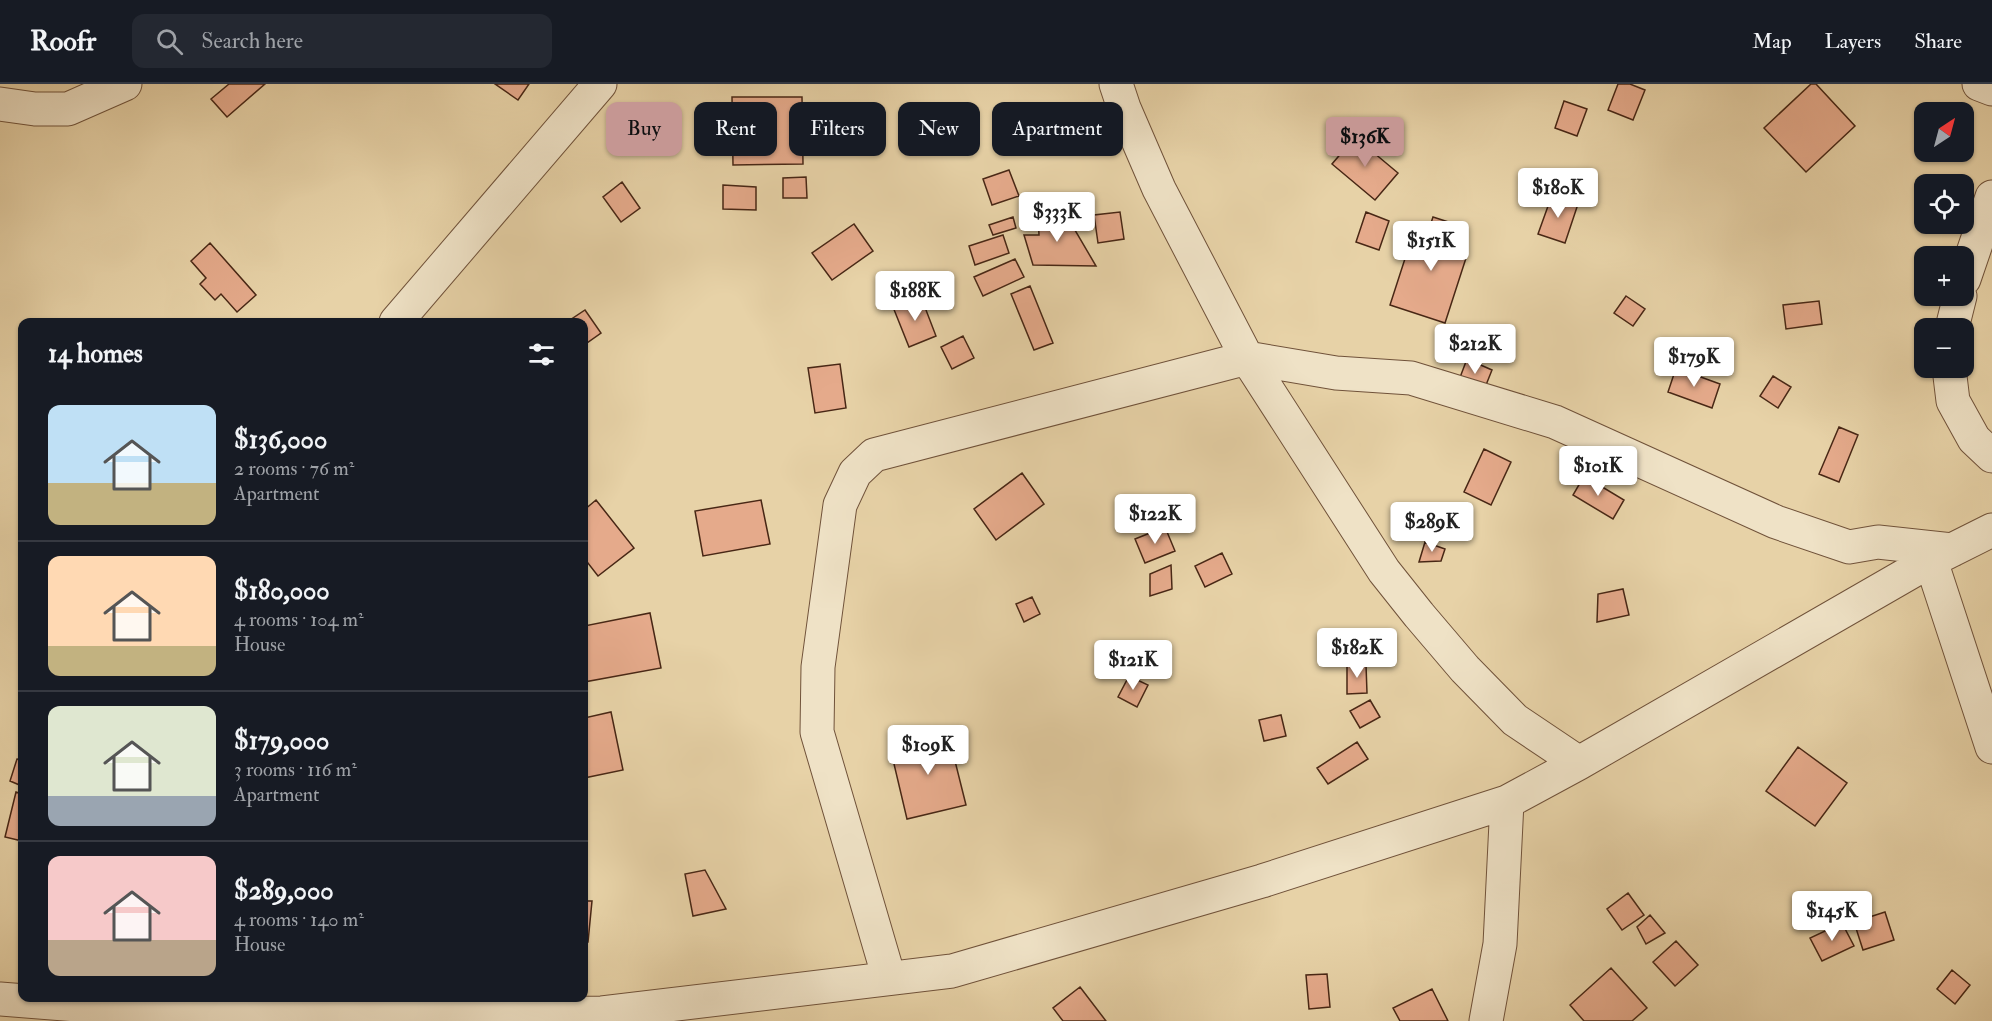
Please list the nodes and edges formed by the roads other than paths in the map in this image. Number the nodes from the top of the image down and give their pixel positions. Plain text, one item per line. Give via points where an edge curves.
1 (125, 84) edge
2 (600, 84) edge
3 (1116, 84) edge
4 (1979, 84) edge
5 (1992, 88) edge
6 (0, 104) edge
7 (1992, 197) edge
8 (1974, 250) edge
9 (399, 318) edge
10 (1247, 358) junction
11 (1950, 378) edge
12 (1992, 456) edge
13 (1992, 530) edge
14 (1941, 556) junction
15 (1992, 747) edge
16 (1580, 763) junction
17 (1507, 802) junction
18 (888, 978) junction
19 (0, 999) edge
20 (18, 1000) edge
21 (83, 1002) edge
22 (166, 1005) edge
23 (1486, 1021) edge

1 - 6 street via 68,109
2 - 9 street
3 - 10 street via 1159,189
4 - 5 street
7 - 8 street
10 - 14 street via 1336,374 1411,378 1554,422 1776,522 1849,547 1878,542
10 - 16 street via 1384,571 1419,615 1515,720
10 - 18 street via 873,455 855,473 840,505 818,667 818,732
11 - 12 street via 1957,410 1974,439
13 - 14 street
14 - 15 street
14 - 16 street
16 - 17 street
17 - 18 street via 1262,881 952,970
17 - 23 street via 1500,944
18 - 22 street via 602,1013 205,1015
19 - 20 street
21 - 22 street

